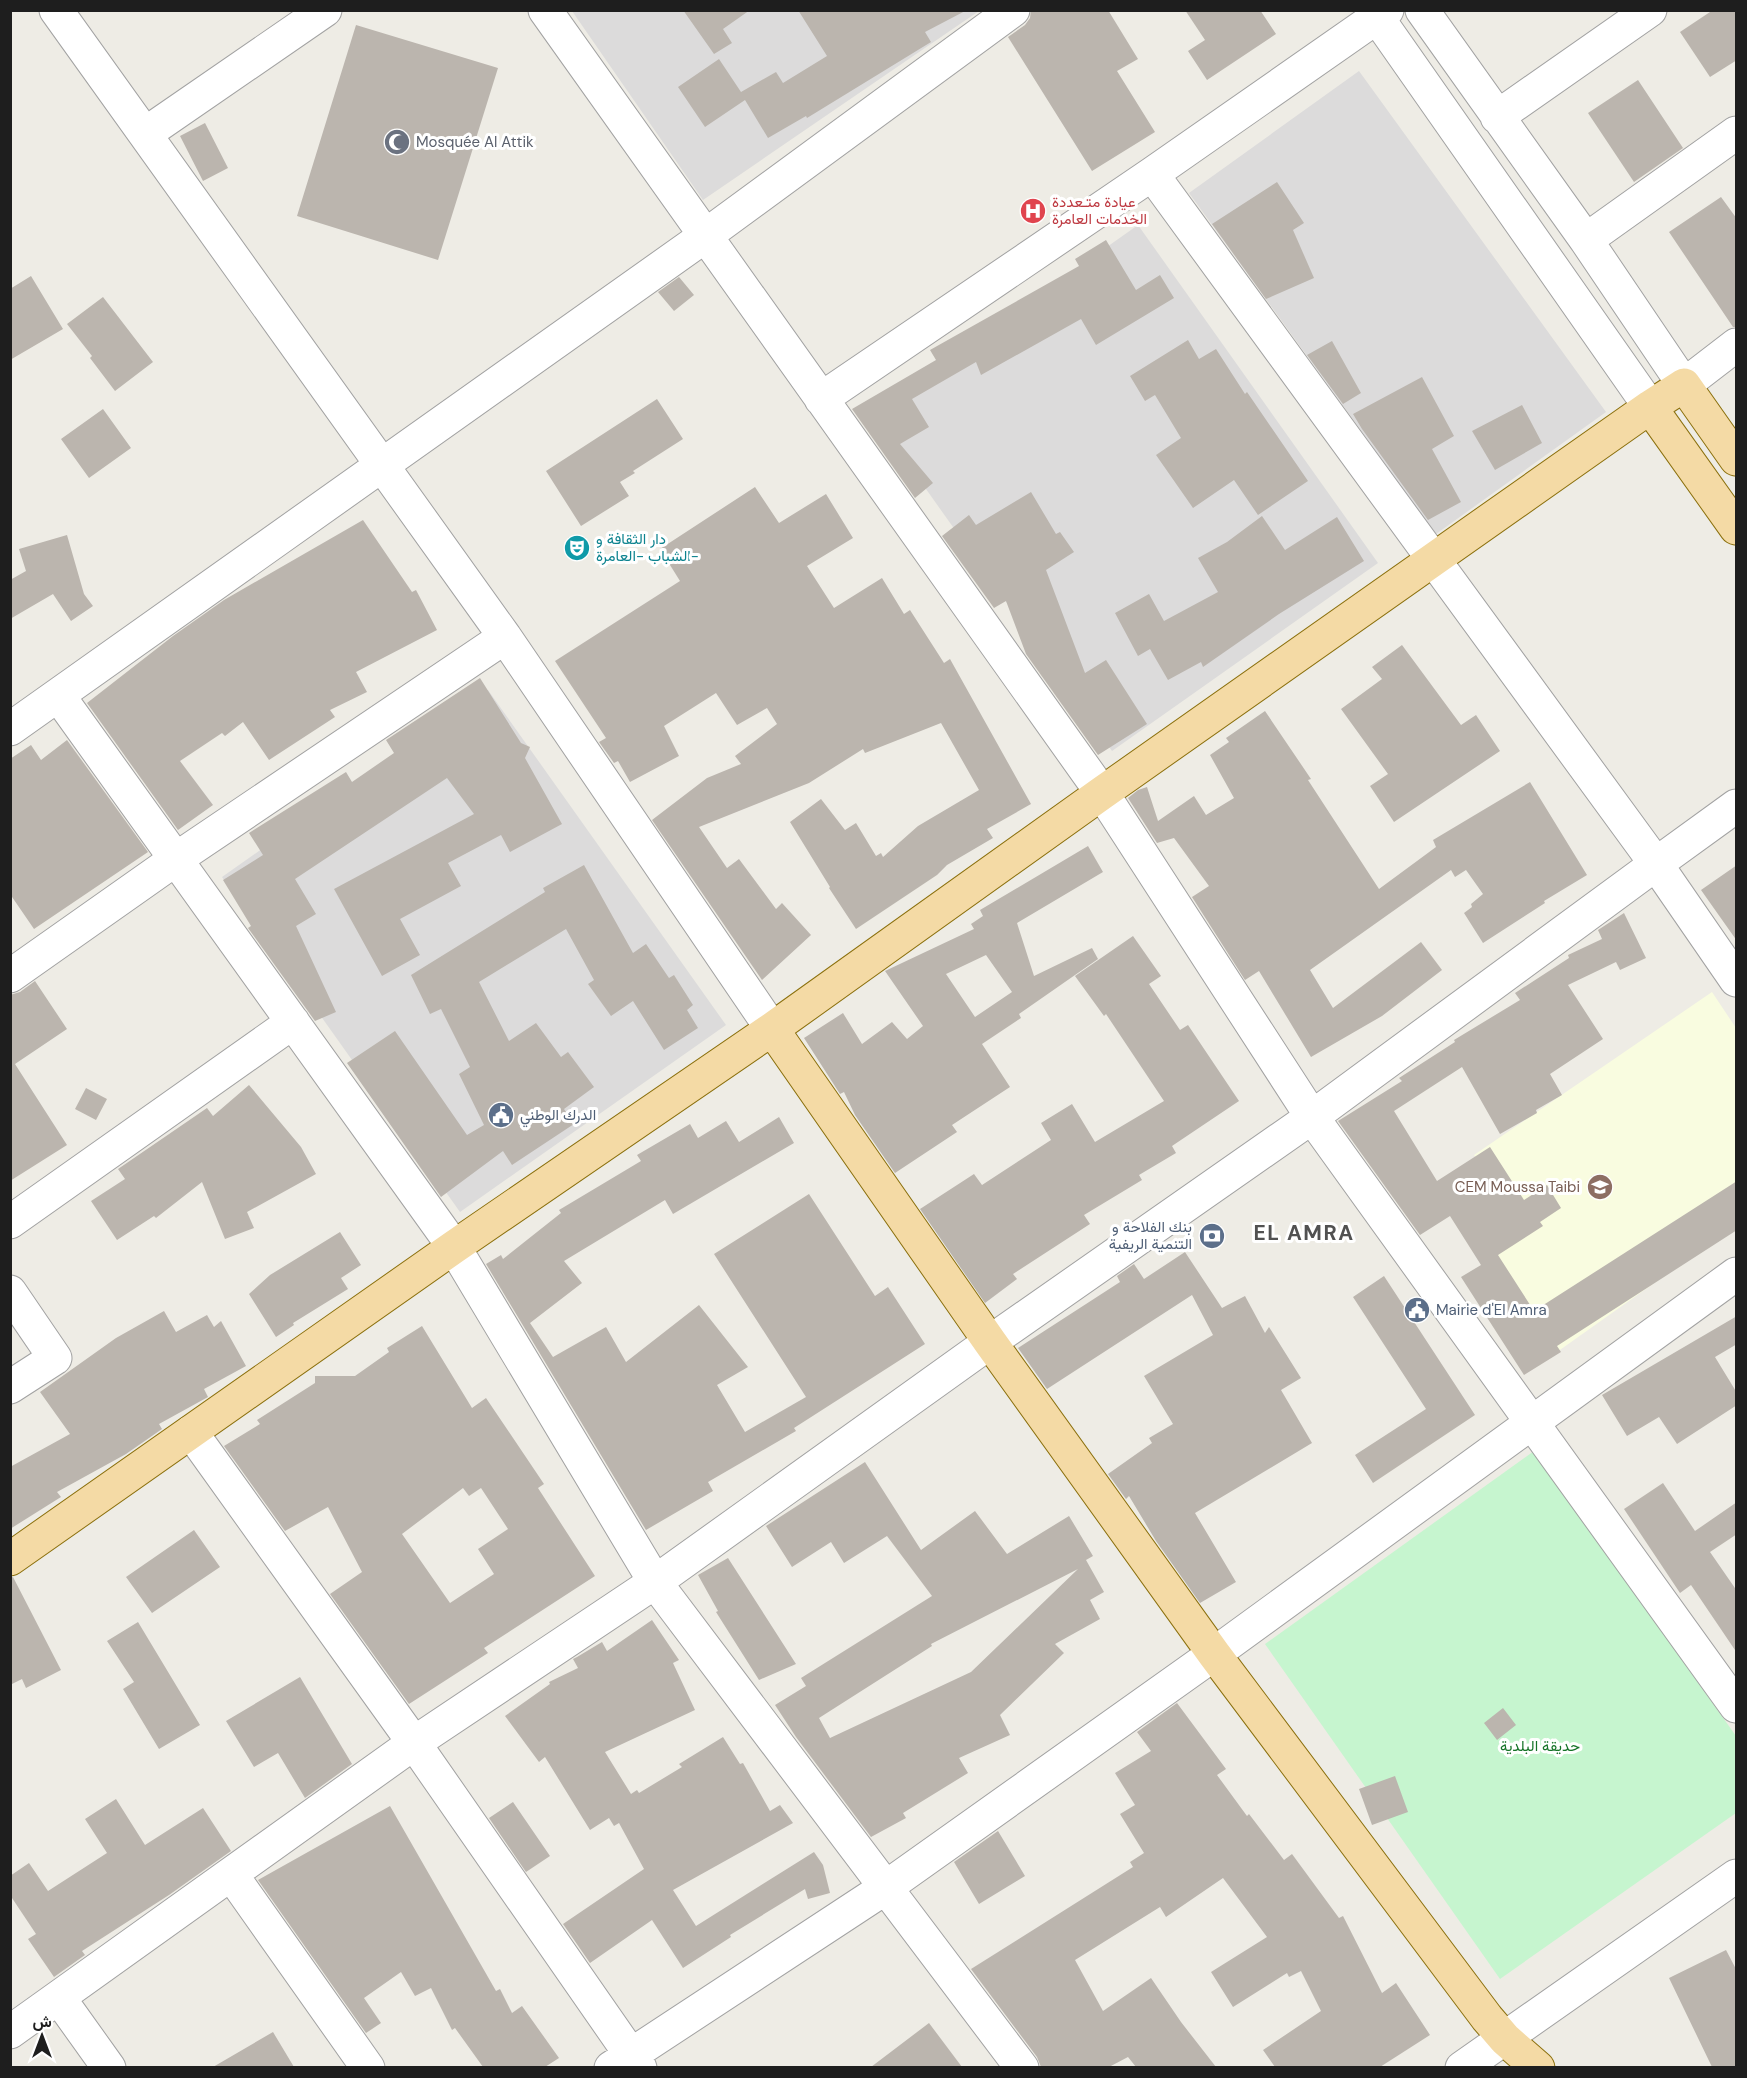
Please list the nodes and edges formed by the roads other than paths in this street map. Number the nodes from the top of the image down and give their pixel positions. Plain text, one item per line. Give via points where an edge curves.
1 (56, 10) edge
2 (325, 10) edge
3 (545, 10) edge
4 (1013, 10) edge
5 (1422, 10) edge
6 (1650, 10) edge
7 (1379, 13) edge
8 (1497, 117) junction
9 (1737, 133) edge
10 (145, 134) junction
11 (1152, 174) junction
12 (705, 236) junction
13 (1586, 240) junction
14 (1737, 345) edge
15 (1684, 385) junction
16 (821, 399) junction
17 (1650, 407) junction
18 (1737, 459) edge
19 (382, 465) junction
20 (1737, 528) edge
21 (1433, 560) junction
22 (505, 637) junction
23 (58, 694) junction
24 (10, 729) edge
25 (1102, 793) junction
26 (1737, 806) edge
27 (176, 859) junction
28 (1656, 864) junction
29 (10, 976) edge
30 (1737, 980) edge
31 (293, 1022) junction
32 (772, 1029) junction
33 (1312, 1117) junction
34 (10, 1222) edge
35 (454, 1247) junction
36 (1737, 1274) edge
37 (10, 1292) edge
38 (990, 1342) junction
39 (10, 1387) edge
40 (1532, 1422) junction
41 (192, 1432) junction
42 (10, 1559) edge
43 (655, 1582) junction
44 (1214, 1654) junction
45 (1737, 1706) edge
46 (414, 1743) junction
47 (231, 1874) junction
48 (1737, 1876) edge
49 (885, 1888) junction
50 (59, 1998) junction
51 (10, 2032) edge
52 (1505, 2039) junction
53 (627, 2063) edge
54 (109, 2067) edge
55 (368, 2067) edge
56 (1022, 2067) edge
57 (1462, 2067) edge
58 (1538, 2067) edge

1 - 10 street
2 - 10 street
3 - 12 street
4 - 12 street
5 - 8 street
6 - 8 street
7 - 11 street
7 - 17 street
8 - 13 street
9 - 13 street
10 - 19 street
11 - 16 street
11 - 21 street
12 - 16 street
12 - 19 street
13 - 15 street
14 - 15 street
15 - 17 main road
15 - 18 main road
16 - 25 street
17 - 20 main road
17 - 21 main road
19 - 22 street
19 - 23 street
21 - 25 main road
21 - 28 street
22 - 27 street
22 - 32 street
23 - 24 street
23 - 27 street
25 - 32 main road
25 - 33 street
26 - 28 street
27 - 29 street
27 - 31 street
28 - 30 street
28 - 33 street
31 - 34 street
31 - 35 street
32 - 35 main road
32 - 38 main road
33 - 38 street
33 - 40 street
35 - 41 main road
35 - 43 street
36 - 40 street
37 - 39 street via 56,1358
38 - 43 street
38 - 44 main road
40 - 44 street
40 - 45 street
41 - 42 main road
41 - 46 street
43 - 46 street
43 - 49 street
44 - 49 street
44 - 52 main road
46 - 47 street
46 - 53 street
47 - 50 street
47 - 55 street
48 - 52 street
49 - 53 street
49 - 56 street
50 - 51 street
50 - 54 street
52 - 57 street
52 - 58 main road

